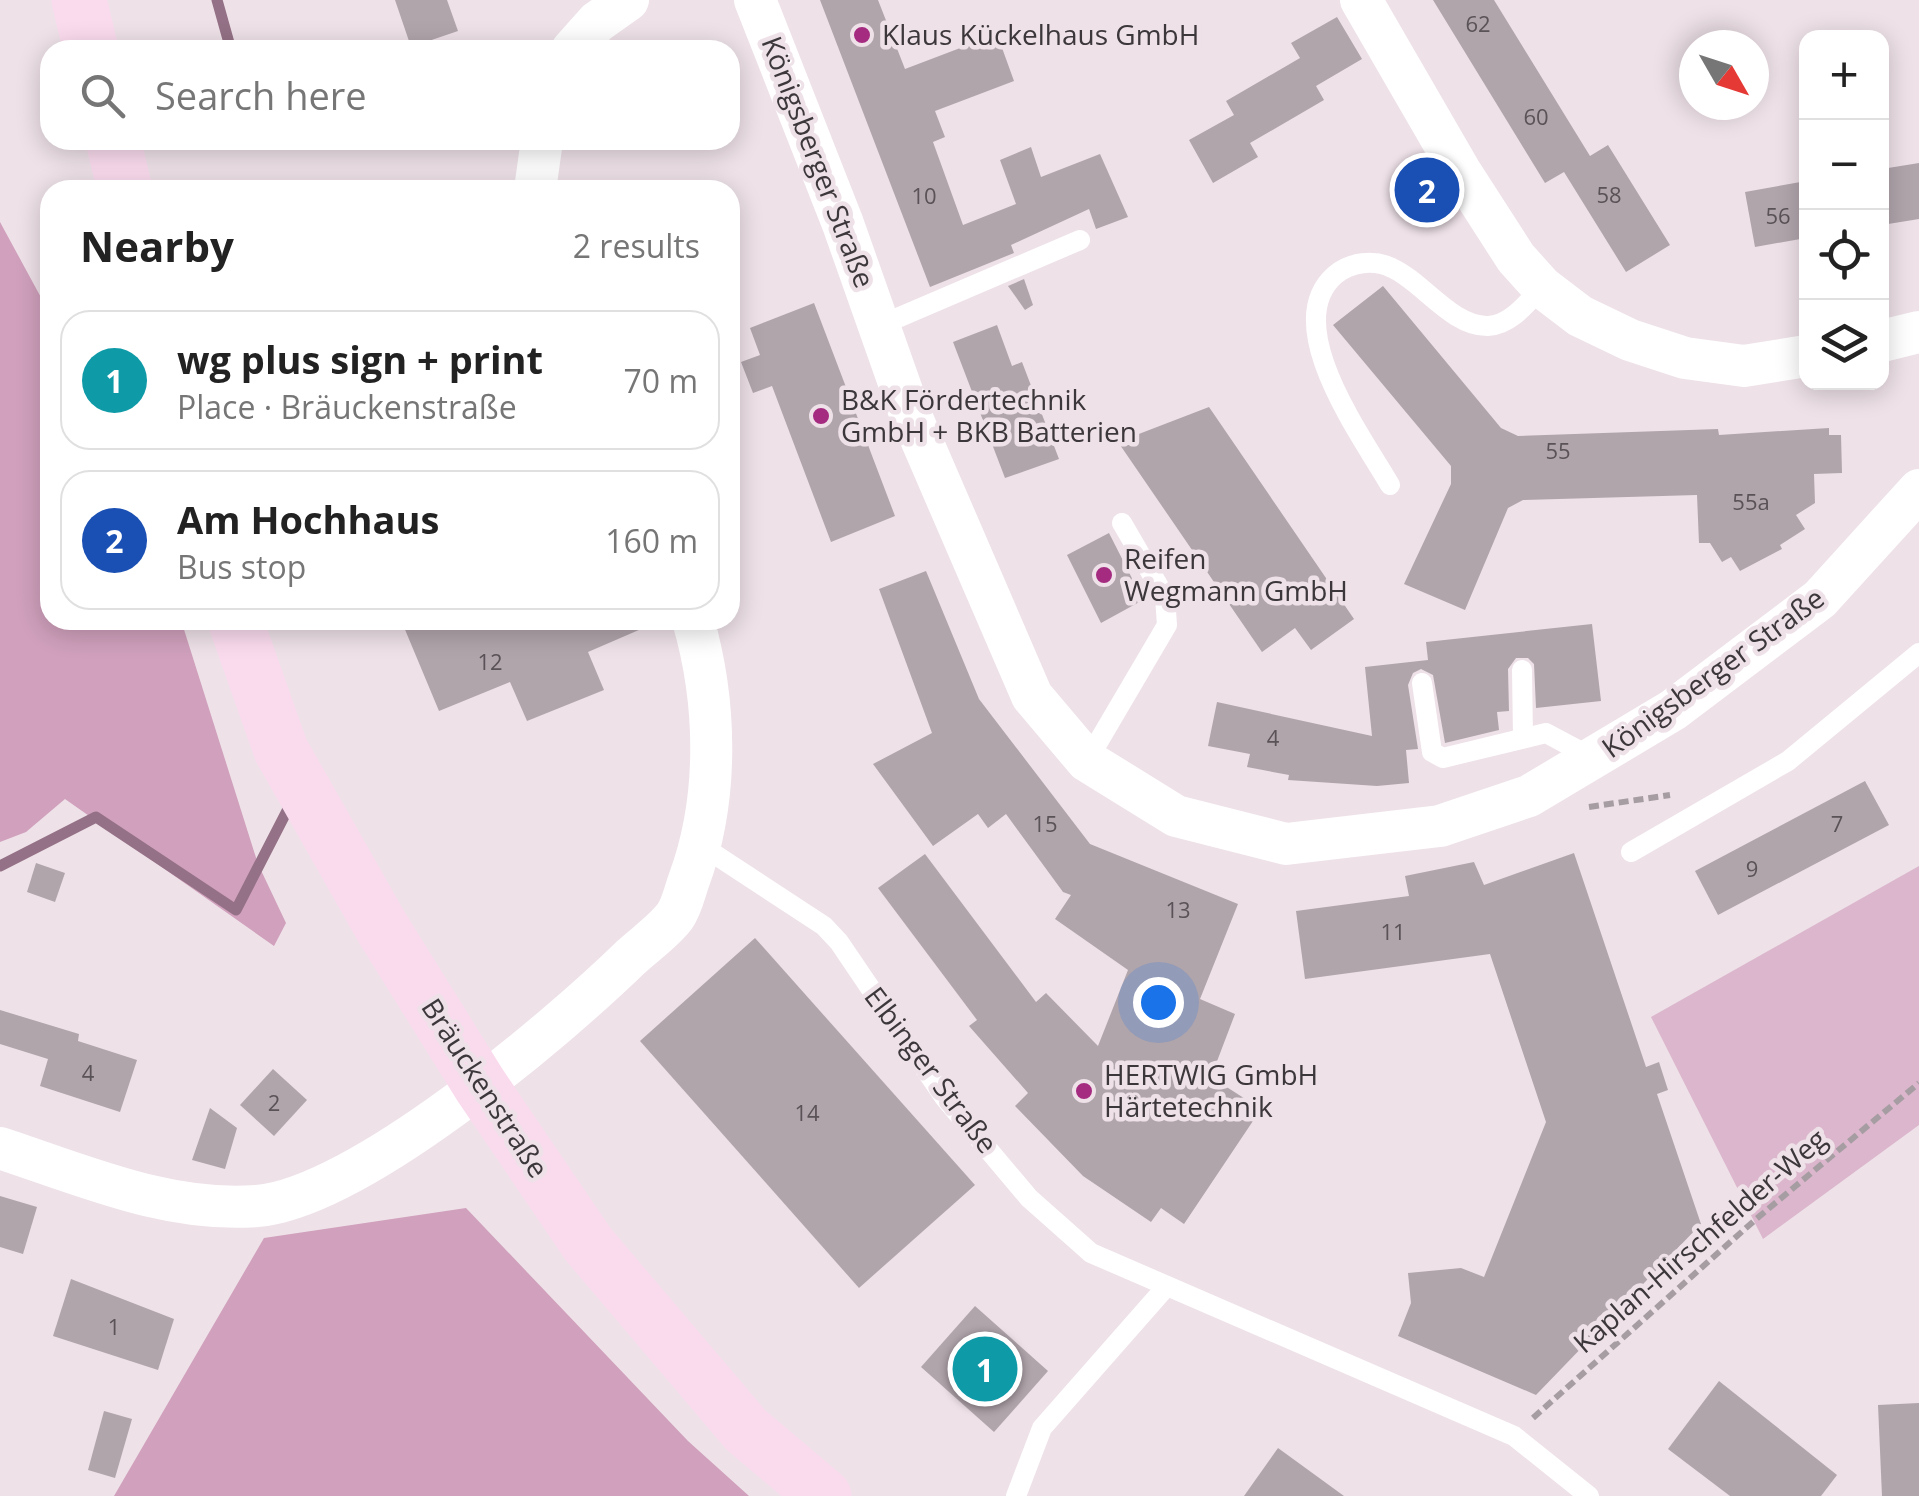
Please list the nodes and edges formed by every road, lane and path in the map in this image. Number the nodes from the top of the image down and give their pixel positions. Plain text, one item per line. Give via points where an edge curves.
1 (79, 0) edge
2 (628, 0) edge
3 (754, 0) edge
4 (1362, 0) edge
5 (89, 40) edge
6 (581, 40) edge
7 (115, 150) edge
8 (541, 150) edge
9 (122, 180) edge
10 (537, 180) edge
11 (1080, 240) dead end
12 (1542, 287) junction
13 (880, 325) junction
14 (1919, 332) edge
15 (1889, 339) edge
16 (1799, 357) edge
17 (1390, 485) dead end
18 (1919, 490) edge
19 (1122, 523) dead end
20 (239, 630) edge
21 (695, 630) edge
22 (1919, 653) edge
23 (1522, 670) dead end
24 (1422, 683) dead end
25 (1523, 737) junction
26 (1595, 759) junction
27 (1087, 761) junction
28 (1746, 788) junction
29 (1529, 796) junction
30 (702, 846) junction
31 (1632, 852) dead end
32 (1919, 1084) edge
33 (480, 1085) junction
34 (0, 1148) edge
35 (1166, 1288) junction
36 (1514, 1436) junction
37 (824, 1496) edge
38 (1016, 1496) edge
39 (1589, 1496) edge

1 - 5 main road
2 - 6 street
3 - 13 street, Königsberger Straße
4 - 12 street via 1460,171
7 - 9 main road
8 - 10 street
11 - 13 lane, Königsberger Straße
12 - 16 street via 1580,316 1685,358 1744,366
12 - 17 lane via 1515,316 1491,326 1468,323 1388,266 1362,263 1327,282 1312,310 1314,339
13 - 27 street, Königsberger Straße via 909,411 1011,652 1032,696
14 - 15 street
18 - 26 street, Königsberger Straße via 1820,599
19 - 27 lane via 1165,597 1167,625
20 - 33 main road, Bräuckenstraße via 281,750
21 - 30 street via 712,711
22 - 28 lane
23 - 25 lane
24 - 25 lane via 1432,752 1444,758
25 - 26 lane via 1546,733
26 - 29 street, Königsberger Straße
27 - 29 street, Königsberger Straße via 1176,816 1286,844 1440,826
28 - 29 path via 1583,808
28 - 31 lane
30 - 33 street via 677,914 574,1012
30 - 35 lane, Elbinger Straße via 839,942 944,1097 1029,1198 1092,1252
32 - 36 path, Kaplan-Hirschfelder-Weg
33 - 34 street via 353,1168 298,1197 259,1206 153,1197
33 - 37 main road, Bräuckenstraße via 588,1244 746,1430
35 - 36 lane, Elbinger Straße
35 - 38 lane via 1042,1428
36 - 39 lane, Elbinger Straße

